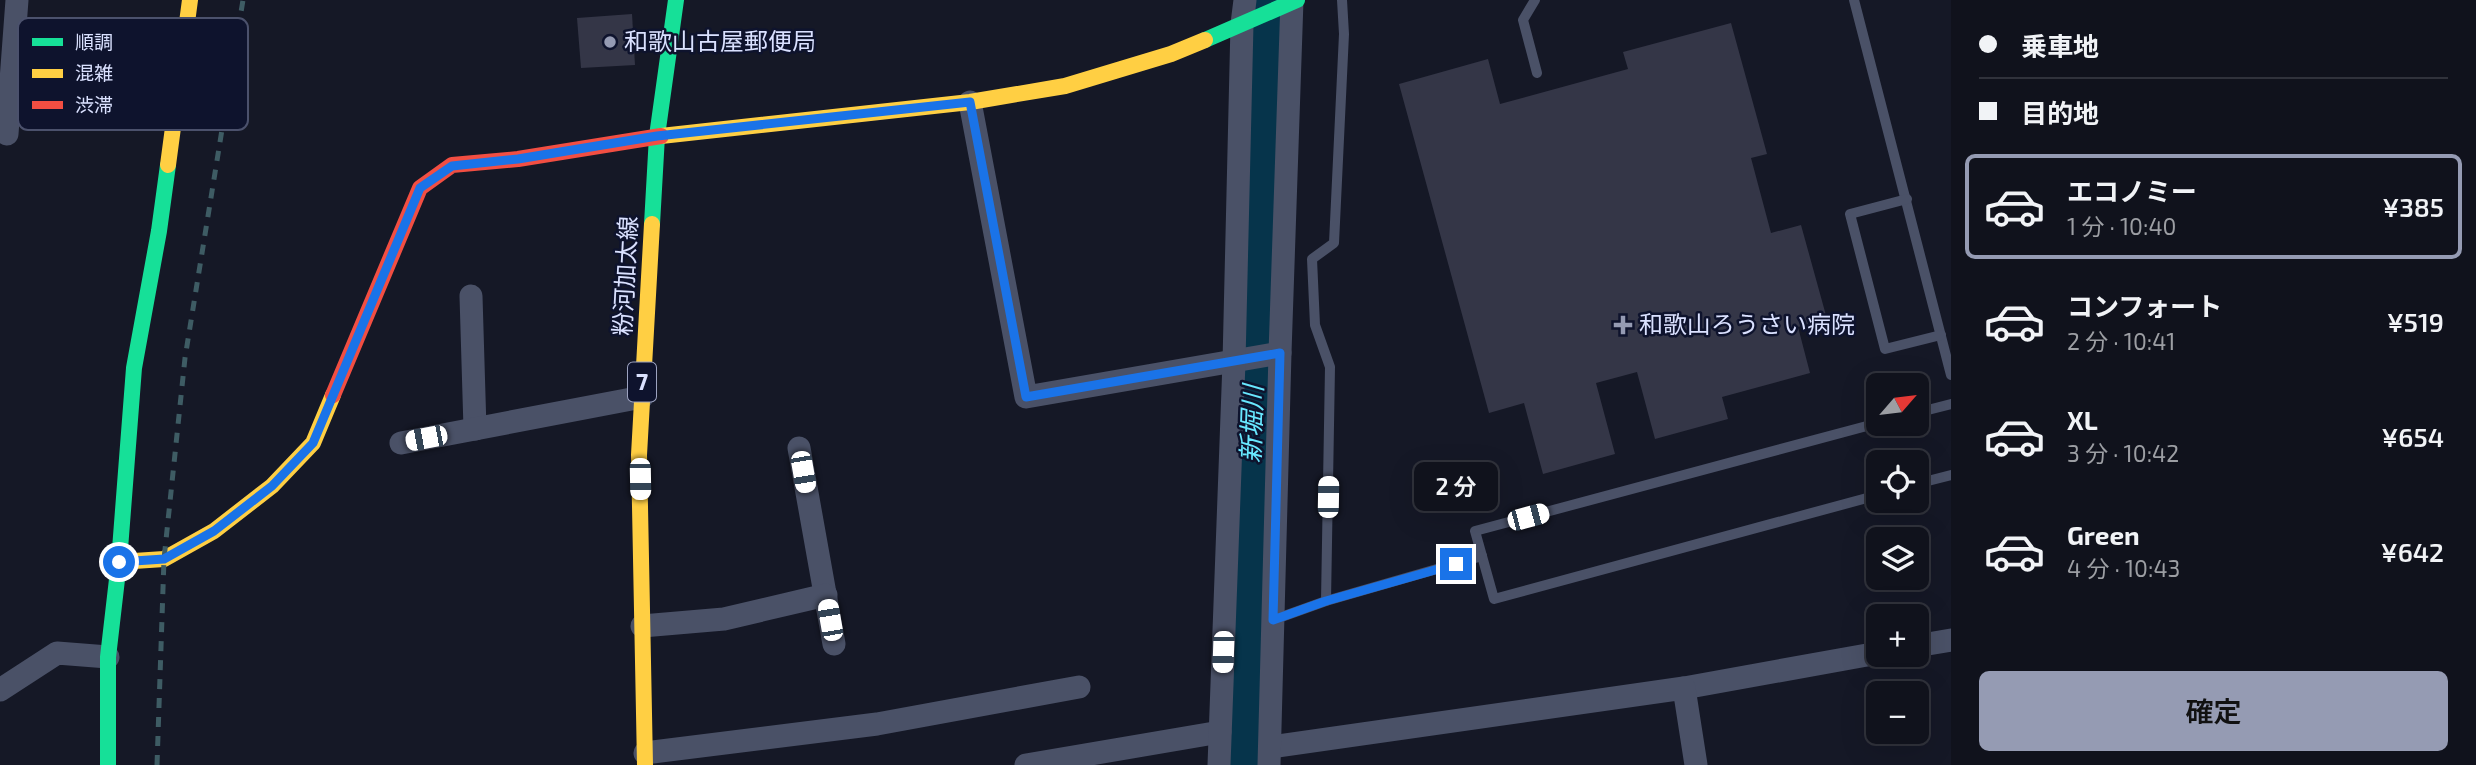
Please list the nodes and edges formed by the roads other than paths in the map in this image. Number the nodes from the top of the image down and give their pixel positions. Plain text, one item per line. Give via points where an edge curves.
1 (17, 0) edge
2 (190, 0) edge
3 (676, 0) edge
4 (1245, 0) edge
5 (1294, 0) edge
6 (1342, 0) edge
7 (1535, 0) edge
8 (1854, 0) edge
9 (188, 18) edge
10 (1242, 24) junction
11 (1537, 73) dead end
12 (970, 102) junction
13 (173, 130) edge
14 (7, 134) dead end
15 (657, 136) junction
16 (1907, 199) junction
17 (471, 296) dead end
18 (1941, 335) junction
19 (1280, 353) junction
20 (1234, 362) junction
21 (1951, 375) edge
22 (642, 397) junction
23 (1951, 404) edge
24 (1929, 410) edge
25 (1866, 426) edge
26 (475, 429) junction
27 (401, 443) dead end
28 (799, 448) dead end
29 (1951, 475) edge
30 (1929, 481) edge
31 (1866, 498) edge
32 (1482, 556) junction
33 (119, 562) junction
34 (826, 595) junction
35 (1326, 601) junction
36 (1273, 620) junction
37 (642, 626) junction
38 (1951, 640) edge
39 (835, 644) dead end
40 (1929, 644) edge
41 (1866, 655) edge
42 (108, 657) junction
43 (1079, 687) dead end
44 (1684, 688) junction
45 (0, 690) edge
46 (1220, 732) junction
47 (1270, 756) edge
48 (645, 759) edge
49 (108, 765) edge
50 (1026, 765) edge
51 (1219, 765) edge
52 (1696, 765) edge

1 - 14 street
2 - 9 street
3 - 15 street, 粉河加太線 / 7
4 - 10 street
5 - 10 street
5 - 19 street
6 - 35 lane via 1334,243 1312,259 1315,326 1330,367
7 - 11 lane via 1522,20
8 - 16 lane
10 - 12 street via 1171,54 1065,86
10 - 20 street
12 - 15 street
12 - 20 street via 1026,397
13 - 33 street via 134,368
15 - 22 street, 粉河加太線 / 7
15 - 33 street via 452,166 420,188 313,443 272,486 214,531 164,559
16 - 18 lane
16 - 18 lane via 1850,214 1885,349
17 - 26 street
18 - 21 lane
19 - 20 street
19 - 36 street
20 - 46 street
22 - 26 street
22 - 37 street, 粉河加太線 / 7
23 - 24 lane
25 - 32 lane via 1475,531
26 - 27 street
28 - 34 street
29 - 30 lane
31 - 32 lane via 1494,599
32 - 35 lane
33 - 42 street
34 - 37 street via 724,619
34 - 39 street
35 - 36 lane
36 - 47 street
37 - 48 street, 粉河加太線 / 7
38 - 40 street
41 - 44 street
42 - 45 street via 57,653
42 - 49 street
43 - 48 street
44 - 47 street
44 - 52 street
46 - 50 street
46 - 51 street

